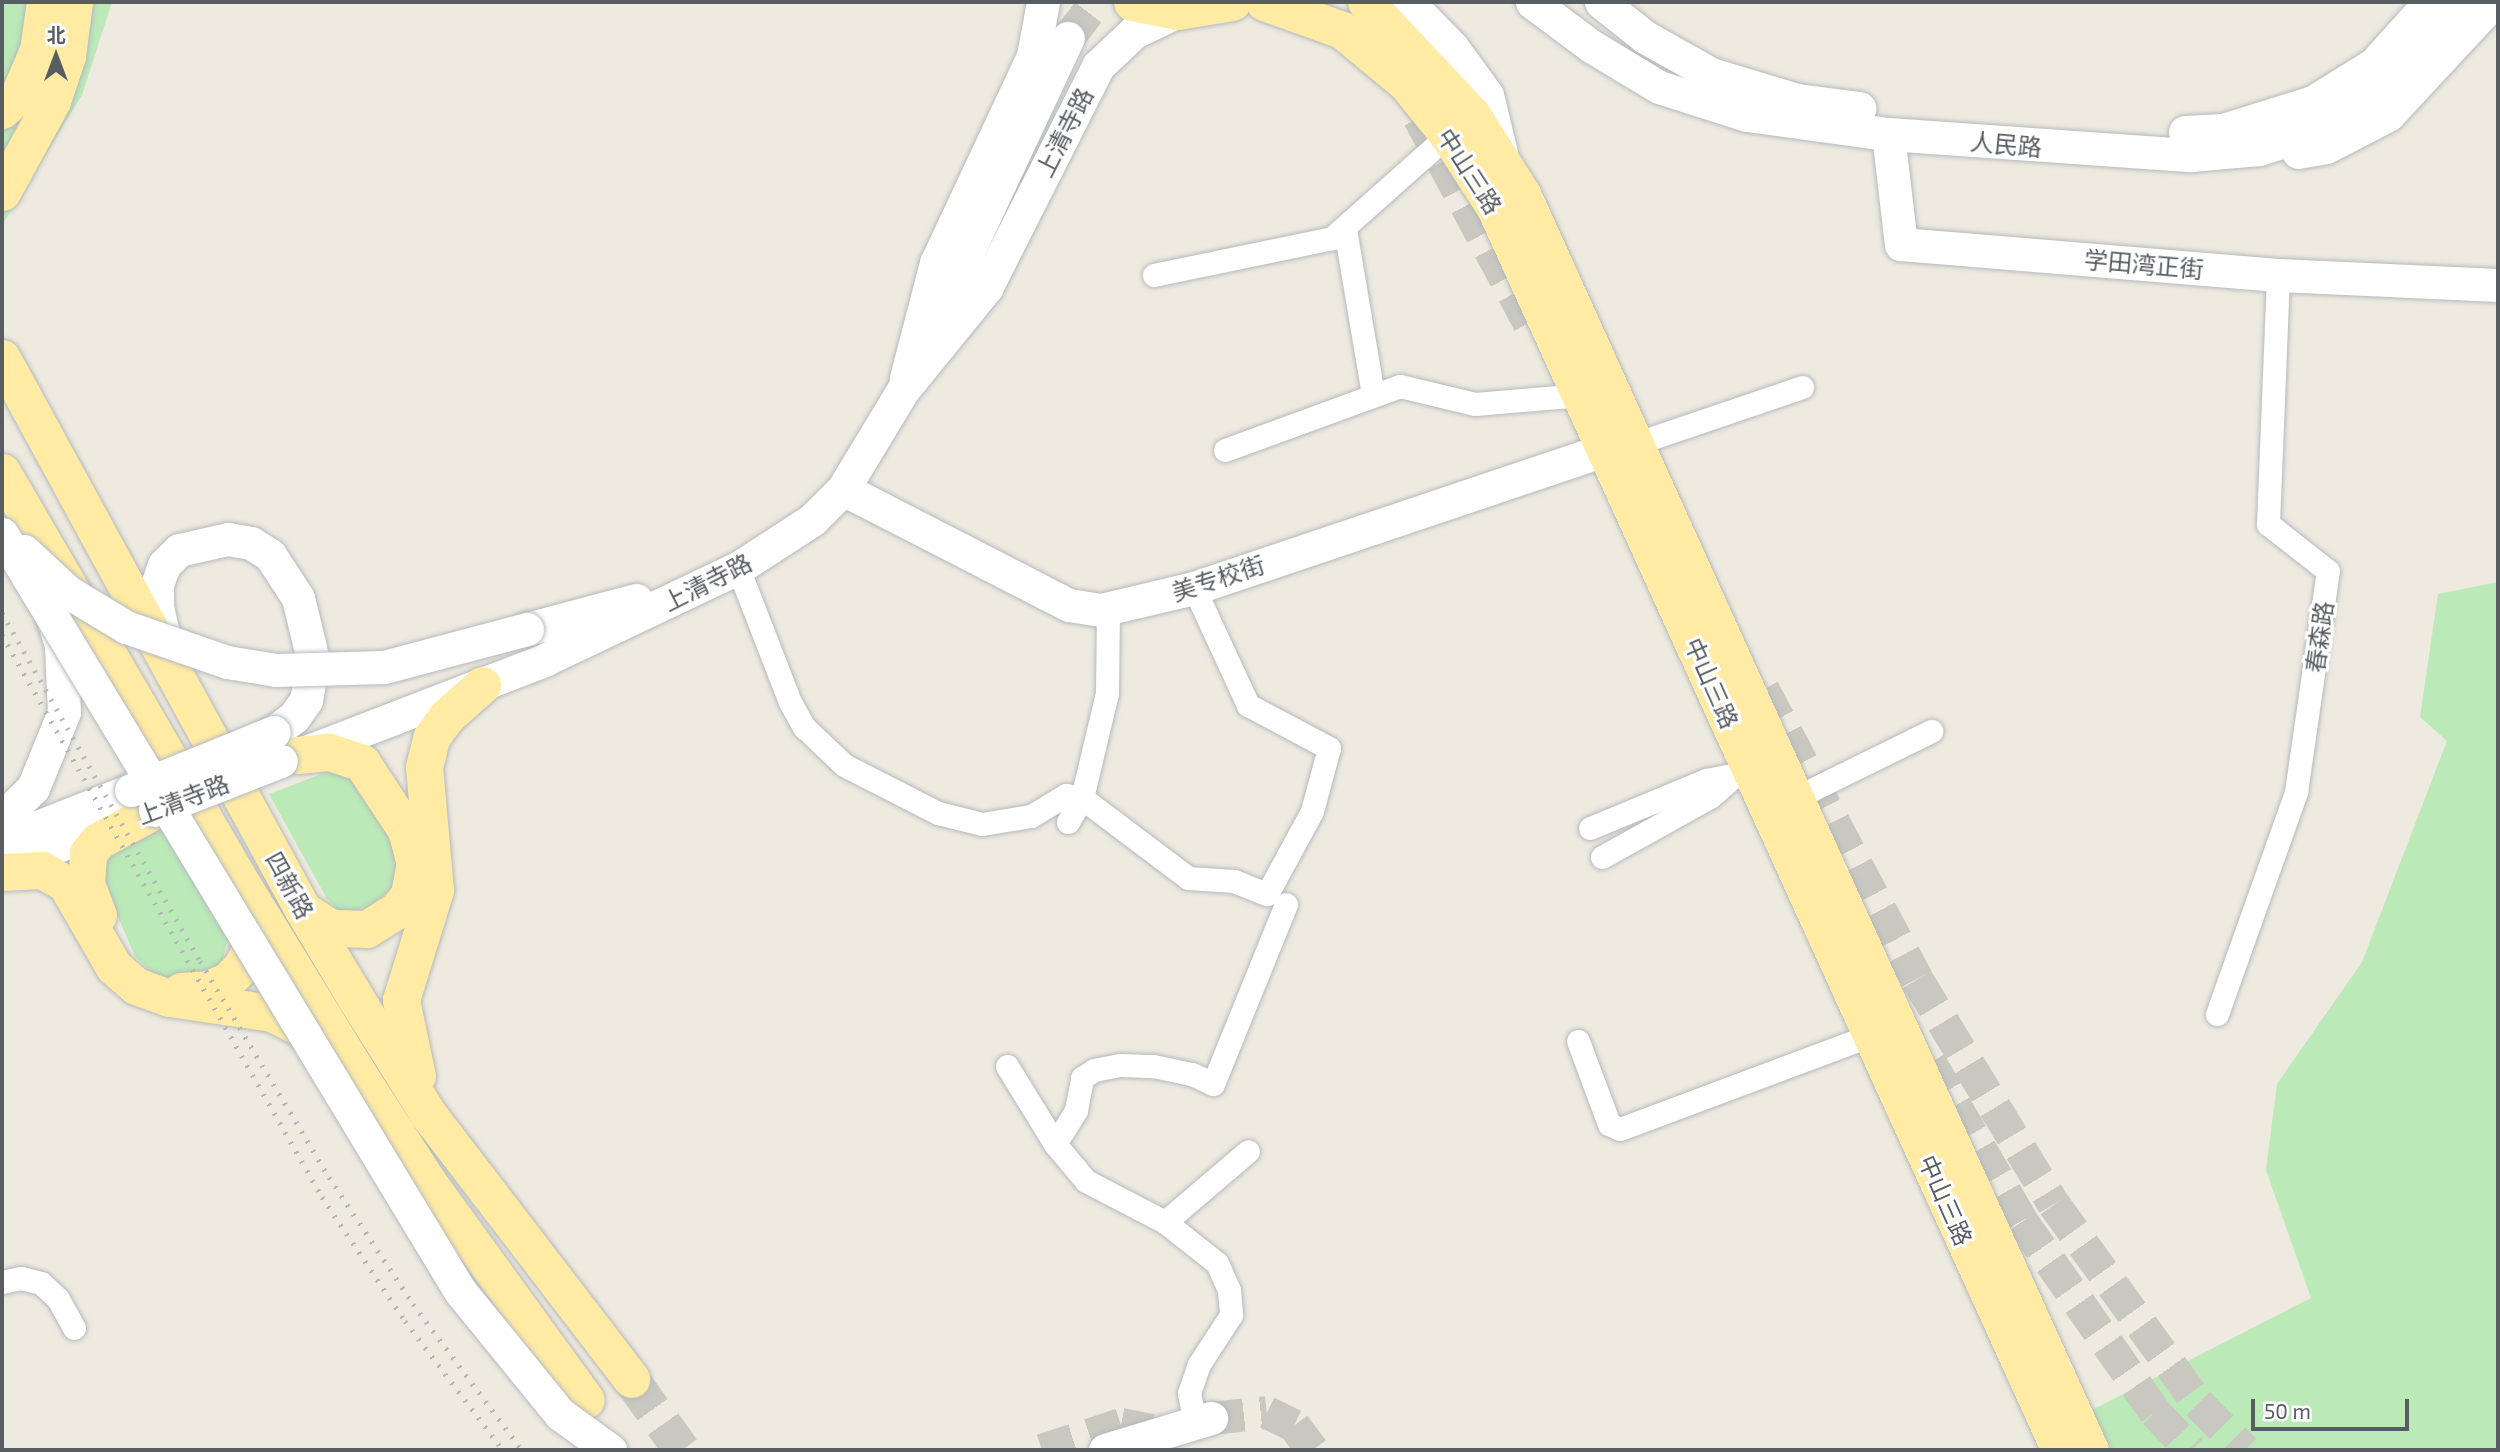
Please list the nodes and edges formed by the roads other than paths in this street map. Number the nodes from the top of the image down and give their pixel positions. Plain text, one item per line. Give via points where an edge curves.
1 (45, 2) edge
2 (74, 2) edge
3 (1043, 2) edge
4 (1132, 2) edge
5 (1232, 2) edge
6 (1264, 2) edge
7 (1366, 2) edge
8 (1408, 2) edge
9 (1532, 2) edge
10 (1568, 2) edge
11 (1601, 2) edge
12 (2430, 2) edge
13 (2456, 2) edge
14 (2493, 2) edge
15 (1178, 11) junction
16 (1069, 38) tunnel mouth
17 (2, 110) edge
18 (1747, 115) junction
19 (1888, 134) junction
20 (1448, 135) junction
21 (2116, 153) junction
22 (1502, 155) junction
23 (2, 192) edge
24 (1345, 229) junction
25 (1154, 275) dead end
26 (2278, 275) junction
27 (2498, 285) edge
28 (2, 358) edge
29 (1802, 387) dead end
30 (903, 390) junction
31 (1374, 395) junction
32 (1581, 395) junction
33 (1621, 448) junction
34 (1225, 450) dead end
35 (5, 476) edge
36 (843, 489) junction
37 (2, 525) edge
38 (2, 534) edge
39 (726, 574) junction
40 (1194, 588) junction
41 (1108, 610) junction
42 (177, 678) junction
43 (482, 685) junction
44 (1931, 731) dead end
45 (284, 749) junction
46 (1742, 775) junction
47 (1082, 798) junction
48 (1795, 798) junction
49 (143, 800) junction
50 (2, 818) edge
51 (1068, 822) dead end
52 (1590, 828) dead end
53 (2, 841) edge
54 (1602, 857) dead end
55 (2, 866) edge
56 (2, 872) edge
57 (237, 876) junction
58 (1286, 904) dead end
59 (303, 910) junction
60 (2217, 1014) dead end
61 (1872, 1035) junction
62 (1578, 1041) dead end
63 (1007, 1066) dead end
64 (357, 1072) junction
65 (428, 1114) junction
66 (1055, 1144) junction
67 (1248, 1151) dead end
68 (1164, 1222) junction
69 (2, 1282) edge
70 (74, 1328) dead end
71 (631, 1379) tunnel mouth
72 (586, 1400) dead end
73 (1203, 1421) joint
74 (610, 1450) edge
75 (1105, 1450) edge
76 (2060, 1450) edge
77 (2090, 1450) edge

1 - 17 main road via 37,50 19,94
2 - 23 main road via 67,56 52,101
3 - 30 main road via 1033,56 936,263
4 - 15 main road
5 - 15 main road
6 - 20 main road, 中山三路 via 1342,30 1406,83
7 - 22 main road, 中山三路 via 1428,64
8 - 22 main road via 1452,47 1487,95
9 - 18 main road, 人民路 via 1591,46 1660,87
10 - 18 main road via 1665,75
11 - 12 main road, 人民路 via 1676,57 1711,74 1797,100 2056,129 2177,132 2222,130 2313,102 2374,64
13 - 21 main road, 人民路 via 2444,26 2398,73 2309,133 2259,149 2191,155
14 - 21 main road via 2388,115 2326,147 2264,159
15 - 30 main road, 上清寺路 via 1134,33 1098,66 986,288
16 - 30 main road
18 - 19 main road, 人民路
19 - 21 main road, 人民路
19 - 26 main road, 学田湾正街 via 1901,244
20 - 24 street
20 - 32 main road, 中山三路 via 1495,208
22 - 33 main road, 中山三路
24 - 25 street via 1332,238
24 - 31 street
26 - 27 main road, 学田湾正街
26 - 60 street, 春森路 via 2268,524 2328,571 2295,792
28 - 42 main road, 四新路
29 - 33 street
30 - 36 main road, 上清寺路
31 - 32 street via 1401,386 1475,404
31 - 34 street
32 - 33 main road, 中山三路
33 - 40 main road, 美专校街
33 - 46 main road, 中山三路
33 - 48 main road, 中山三路
35 - 50 main road via 61,645 64,712 33,788
35 - 57 main road, 四新路
36 - 39 main road, 上清寺路 via 812,520
36 - 41 main road, 美专校街 via 1069,605
37 - 39 main road, bridge via 68,592 126,627 226,662 276,670 384,667
38 - 74 main road, bridge via 460,1291 560,1413
39 - 43 main road, 上清寺路
39 - 47 street via 804,727 844,765 938,813 982,824 1031,816 1066,795
40 - 41 main road, 美专校街
40 - 47 street via 1248,705 1329,748 1312,811 1293,852 1267,894 1234,881 1188,878
41 - 47 street via 1107,693
42 - 45 main road via 157,608 157,584 164,565 179,551 204,541 251,543 285,572 298,598 313,660 306,700 294,717
42 - 59 main road, 四新路
43 - 45 main road, 上清寺路
43 - 65 main road via 447,716 431,738 424,767 435,890 401,1000
44 - 48 street
45 - 49 main road, 上清寺路, bridge
45 - 59 main road via 329,752 362,763 406,830 415,863 409,895 382,922 367,929 331,929
46 - 52 street via 1706,780
46 - 54 street
46 - 61 main road, 中山三路
47 - 51 street
48 - 77 main road, 中山三路
49 - 53 main road, 上清寺路
49 - 55 main road, 上清寺路
49 - 57 main road via 98,841 85,869 91,899 131,973 167,990 208,989 226,981 250,950 252,922
56 - 64 main road via 41,870 66,884 114,967 136,986 169,998 272,1013 296,1023
57 - 64 main road, 四新路
58 - 66 street via 1213,1084 1192,1074 1153,1066 1094,1070 1082,1078 1076,1110
59 - 65 main road, 四新路
61 - 62 street via 1620,1129 1609,1124
61 - 76 main road, 中山三路
63 - 66 street
64 - 72 main road, 四新路 via 428,1182
65 - 71 main road, 四新路
66 - 68 street via 1086,1181
67 - 68 street
68 - 73 street via 1217,1263 1229,1290 1230,1315 1199,1364 1189,1393
69 - 70 street via 21,1278 41,1283 58,1299
73 - 75 main road

